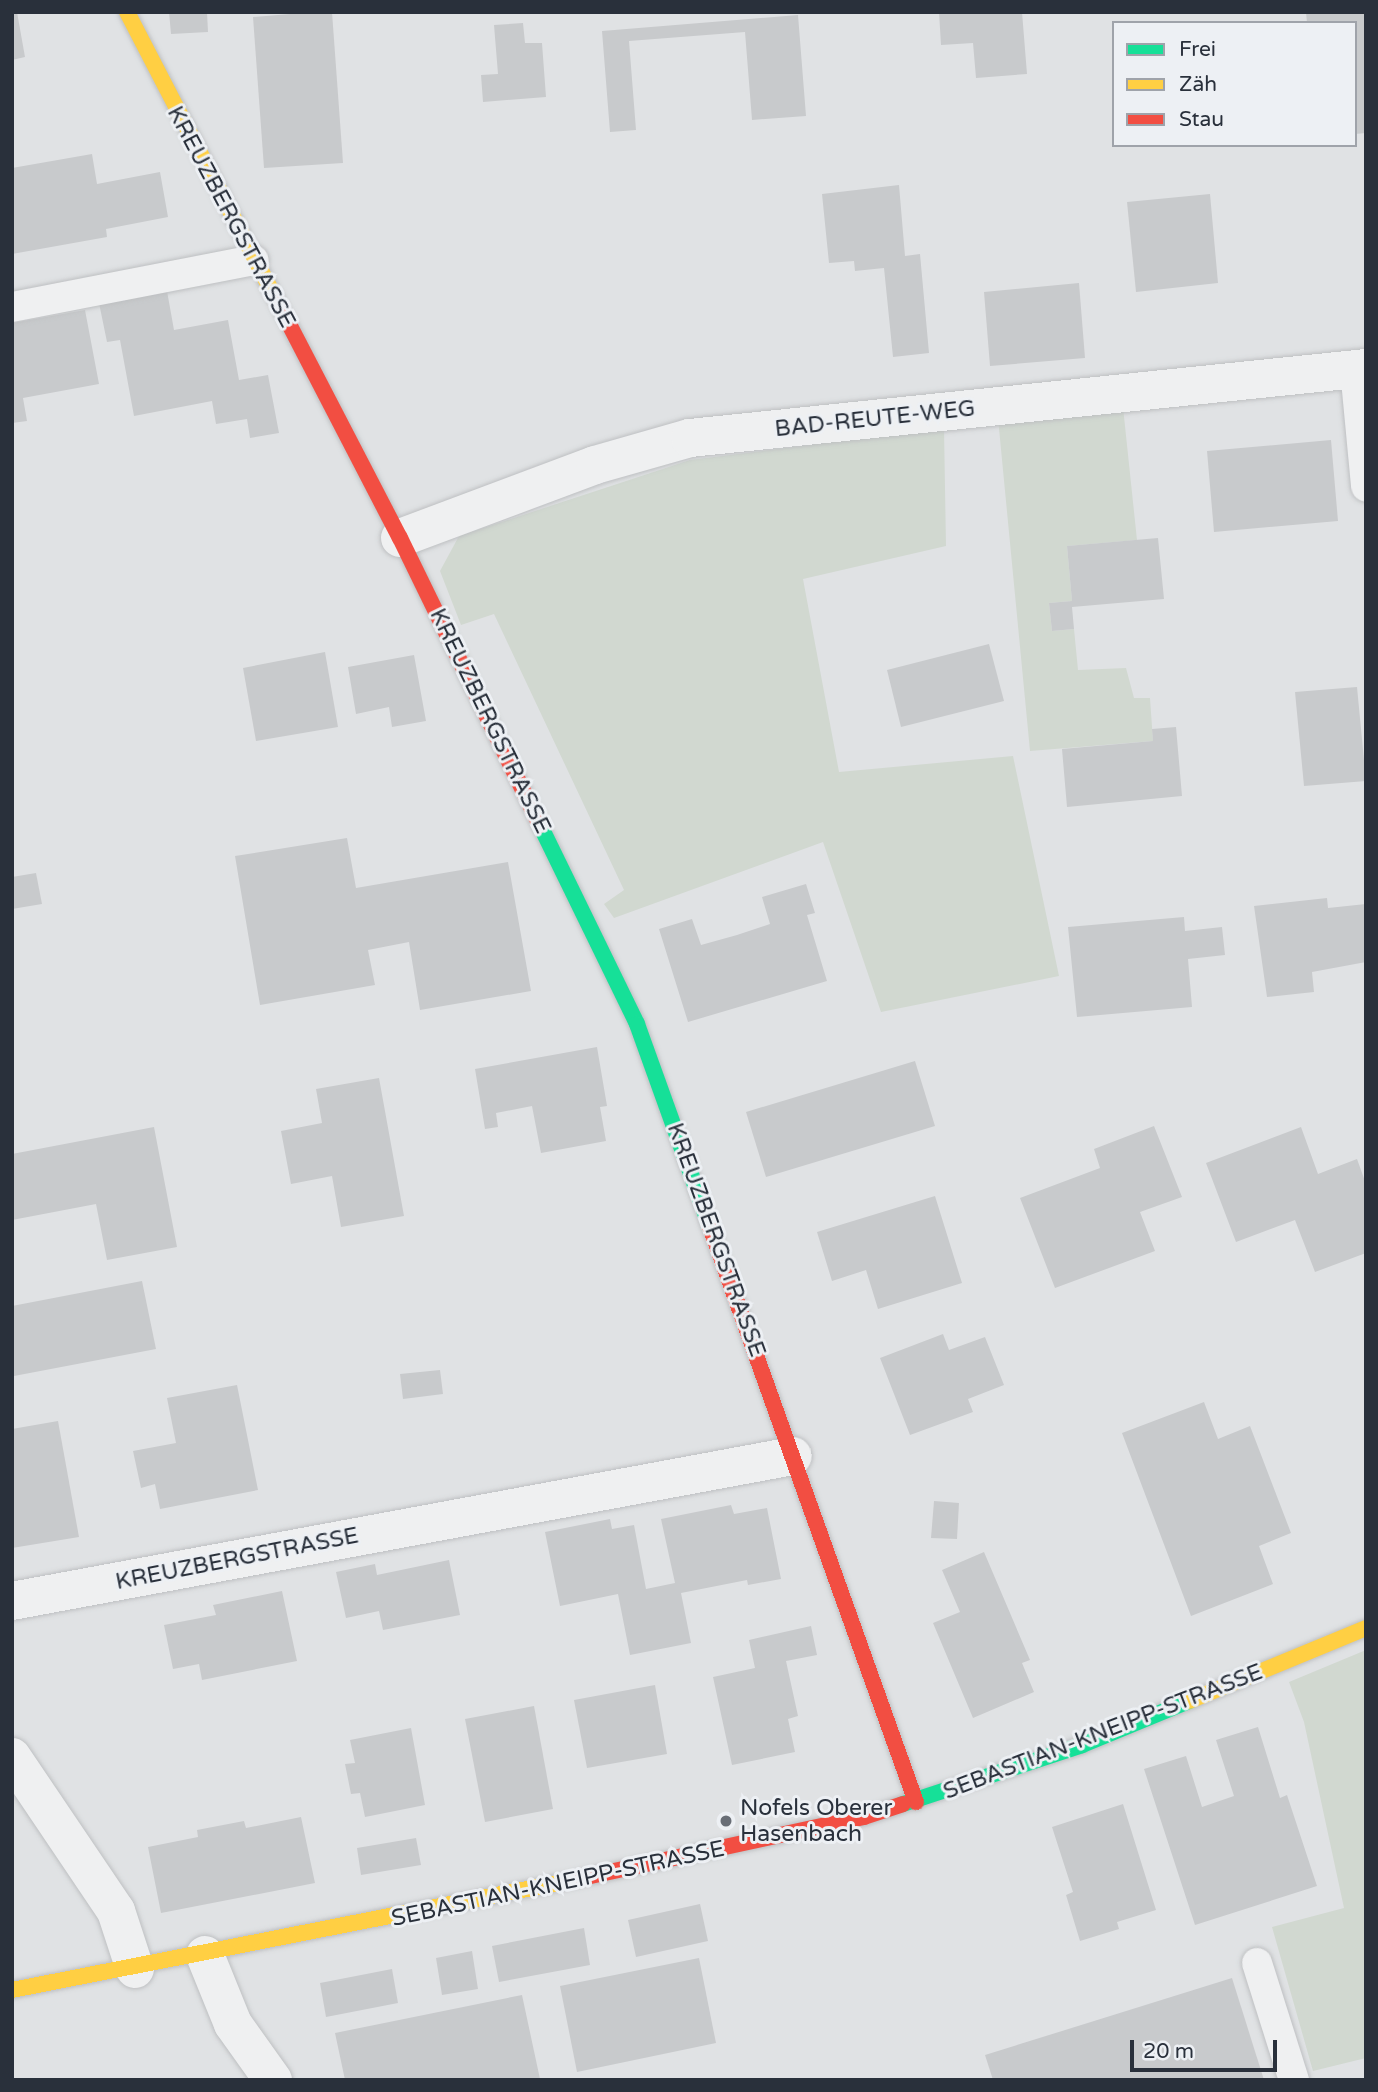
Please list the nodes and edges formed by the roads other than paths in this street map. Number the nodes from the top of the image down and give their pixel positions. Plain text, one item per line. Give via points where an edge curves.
1 (127, 12) edge
2 (253, 260) junction
3 (12, 307) edge
4 (1360, 369) edge
5 (1366, 486) edge
6 (400, 538) junction
7 (793, 1456) junction
8 (12, 1601) edge
9 (1366, 1628) edge
10 (12, 1757) edge
11 (916, 1802) junction
12 (205, 1955) junction
13 (1257, 1964) dead end
14 (135, 1969) junction
15 (12, 1990) edge
16 (273, 2080) edge
17 (1294, 2080) edge

1 - 2 street, KREUZBERGSTRASSE
2 - 3 lane
2 - 6 street, KREUZBERGSTRASSE
4 - 5 lane
4 - 6 street, BAD-REUTE-WEG via 690,439 582,470
6 - 7 street, KREUZBERGSTRASSE via 637,1024
7 - 8 street, KREUZBERGSTRASSE
7 - 11 street, KREUZBERGSTRASSE
9 - 11 street, SEBASTIAN-KNEIPP-STRASSE via 1082,1745
10 - 14 street via 116,1911
11 - 12 street, SEBASTIAN-KNEIPP-STRASSE via 720,1850
12 - 14 street, SEBASTIAN-KNEIPP-STRASSE
12 - 16 street via 233,2024
13 - 17 lane
14 - 15 street, SEBASTIAN-KNEIPP-STRASSE

